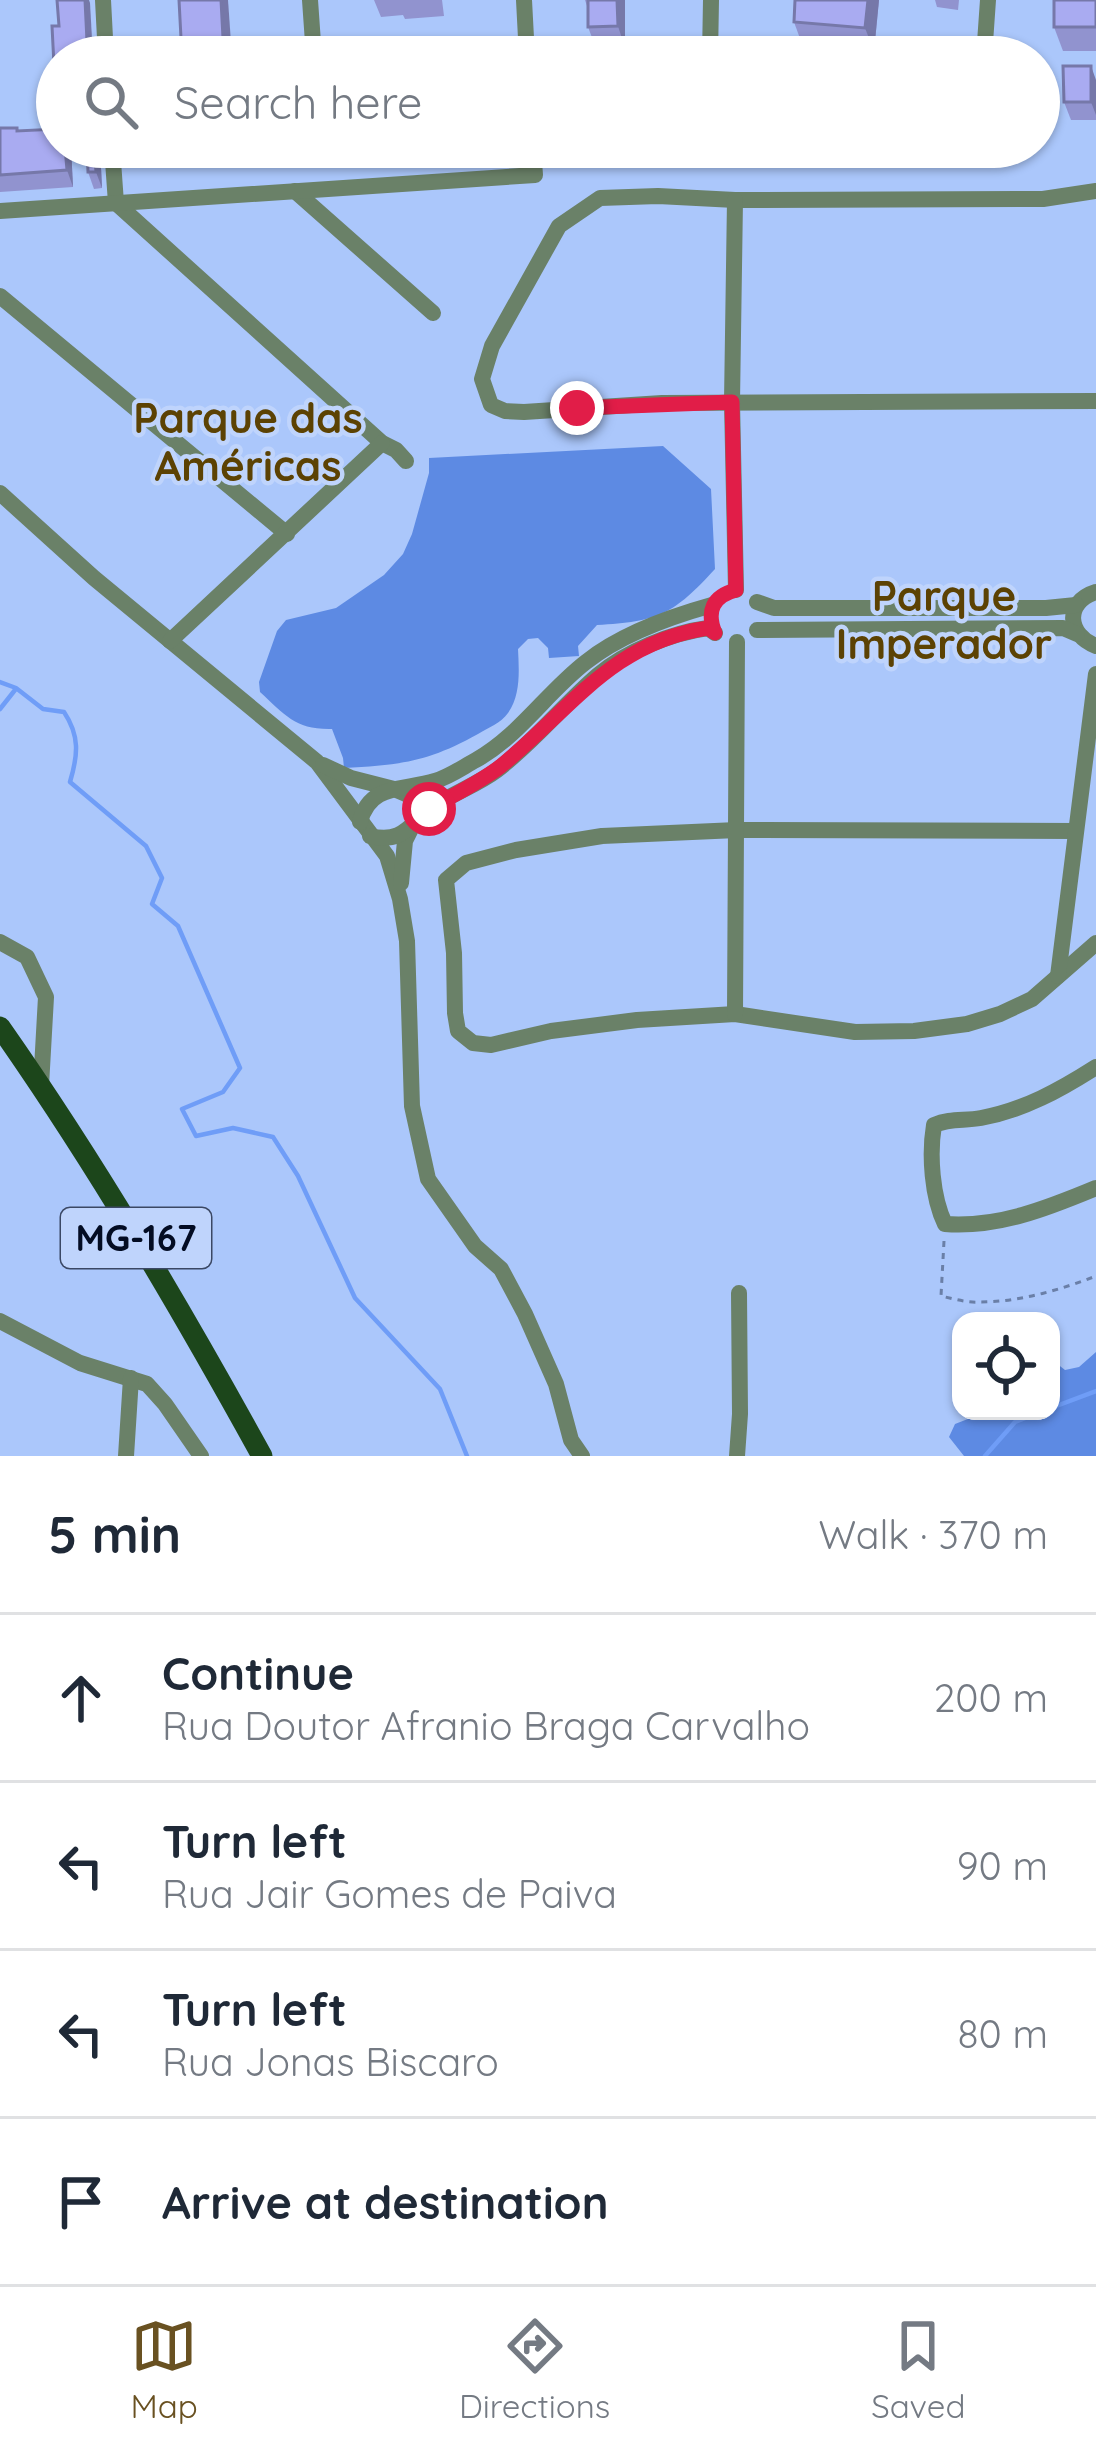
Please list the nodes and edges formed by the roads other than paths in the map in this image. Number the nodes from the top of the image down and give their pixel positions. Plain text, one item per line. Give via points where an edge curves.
1 (103, 0) edge
2 (310, 0) edge
3 (524, 0) edge
4 (711, 0) edge
5 (988, 0) edge
6 (105, 36) edge
7 (313, 36) edge
8 (526, 36) edge
9 (710, 36) edge
10 (985, 36) edge
11 (114, 168) edge
12 (535, 168) edge
13 (295, 191) junction
14 (1096, 191) edge
15 (735, 200) junction
16 (116, 203) junction
17 (0, 211) edge
18 (0, 296) edge
19 (433, 313) dead end
20 (1096, 401) edge
21 (732, 402) junction
22 (382, 442) junction
23 (406, 461) dead end
24 (0, 493) edge
25 (286, 534) junction
26 (736, 590) junction
27 (1096, 592) edge
28 (757, 602) junction
29 (712, 605) junction
30 (1076, 605) junction
31 (757, 630) junction
32 (715, 633) junction
33 (1077, 634) junction
34 (170, 641) junction
35 (737, 642) junction
36 (1096, 646) edge
37 (1096, 674) edge
38 (316, 762) junction
39 (394, 789) junction
40 (413, 826) junction
41 (365, 829) junction
42 (737, 830) junction
43 (1075, 832) junction
44 (400, 899) junction
45 (0, 942) edge
46 (1096, 943) edge
47 (1058, 976) junction
48 (735, 1014) junction
49 (0, 1027) edge
50 (1096, 1067) edge
51 (41, 1086) junction
52 (1096, 1188) edge
53 (739, 1293) dead end
54 (0, 1321) edge
55 (131, 1378) junction
56 (126, 1456) edge
57 (201, 1456) edge
58 (262, 1456) edge
59 (583, 1456) edge
60 (737, 1456) edge

1 - 6 street
2 - 7 street
3 - 8 street
4 - 9 street
5 - 10 street
11 - 16 street
12 - 13 street via 536,175
13 - 16 street
13 - 19 street
14 - 15 street via 1043,199
15 - 21 street
15 - 21 street via 600,198 559,226 482,379 490,405 506,411
16 - 17 street
16 - 22 street
18 - 25 street
20 - 21 street
21 - 26 street
22 - 23 street
22 - 25 street
24 - 34 street
25 - 34 street
26 - 28 street
26 - 29 street
27 - 30 street
28 - 30 street
28 - 31 street
29 - 32 street
29 - 39 street via 586,662 483,756 438,781
30 - 33 street
31 - 33 street
31 - 35 street
32 - 35 street
32 - 40 street via 691,630 601,673 496,770
33 - 36 street
34 - 38 street
35 - 42 street
37 - 43 street
38 - 39 street
38 - 41 street
39 - 40 street via 415,806
39 - 41 street via 366,805
40 - 41 street via 397,837
40 - 44 street
41 - 44 street via 387,856
42 - 43 street
42 - 48 street
42 - 48 street via 602,836 516,850 466,863 446,880 458,1031 473,1043
43 - 47 street
44 - 59 street via 412,1106 428,1179 509,1284
45 - 51 street via 27,957 46,998
46 - 47 street
47 - 48 street via 1000,1014 914,1031 855,1032
49 - 51 main road, MG-167
50 - 52 street via 1030,1106 934,1125 932,1142 945,1224 1035,1213
51 - 58 main road, MG-167
53 - 60 street
54 - 55 street via 80,1364
55 - 56 street
55 - 57 street via 165,1404

